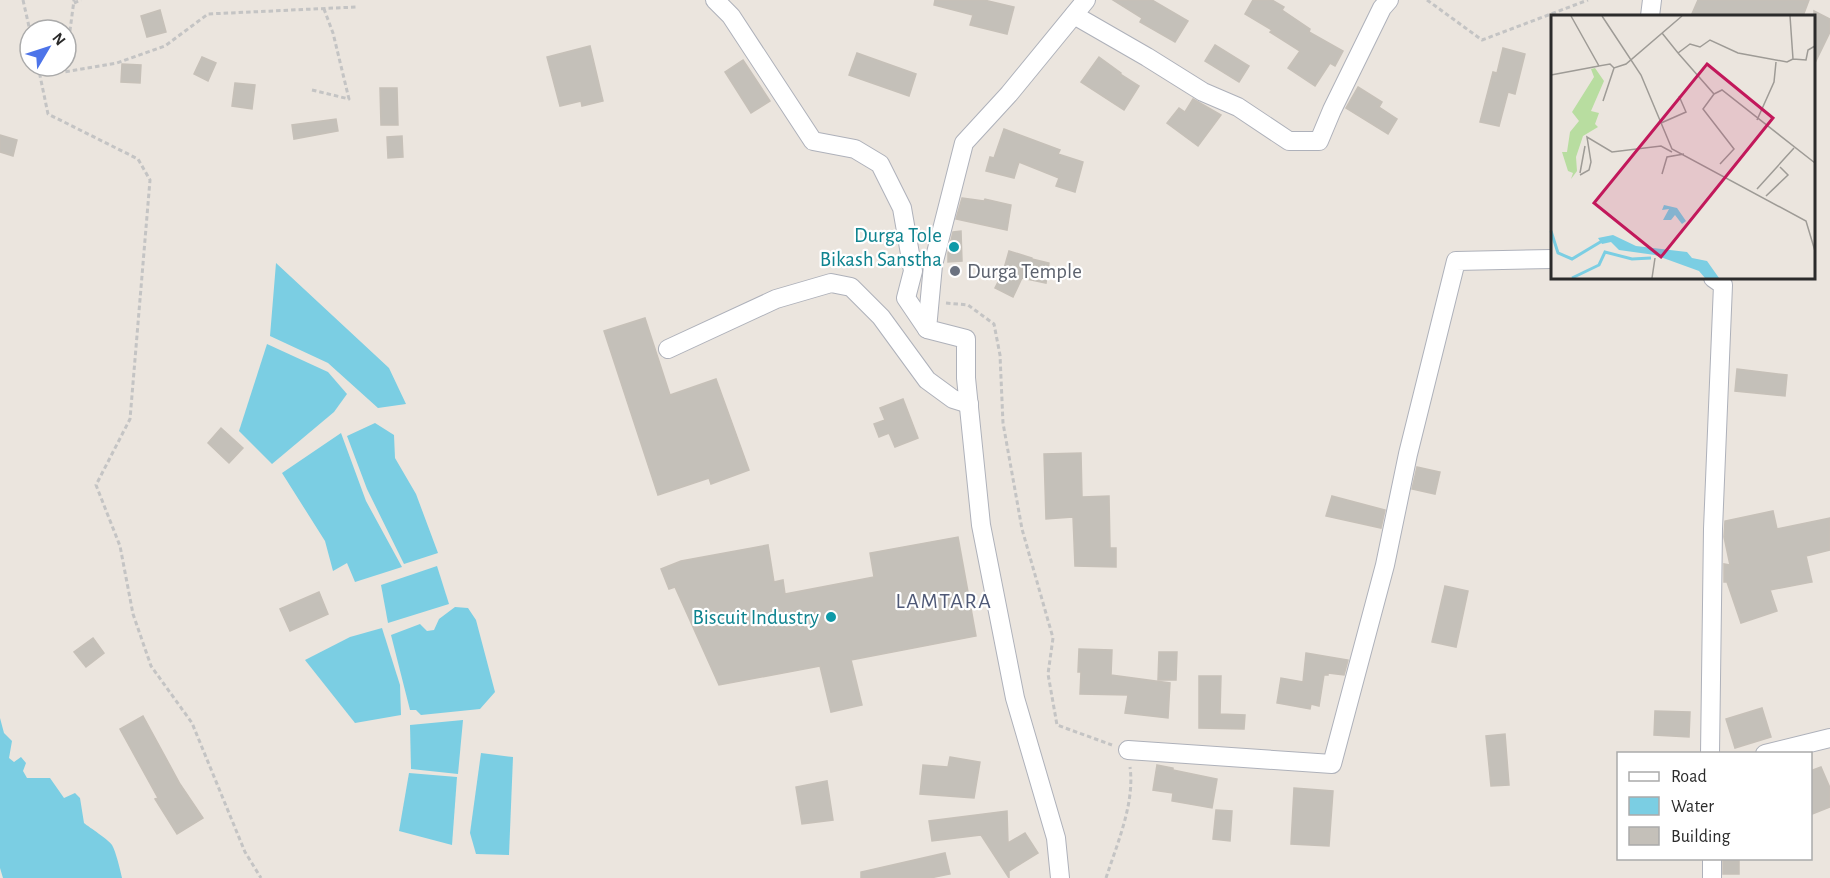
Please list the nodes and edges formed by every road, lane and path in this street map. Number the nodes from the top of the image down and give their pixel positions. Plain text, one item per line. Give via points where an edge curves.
1 (23, 0) edge
2 (81, 0) edge
3 (716, 0) edge
4 (1086, 0) edge
5 (1389, 0) edge
6 (1427, 0) edge
7 (1588, 0) edge
8 (1652, 0) edge
9 (74, 1) edge
10 (356, 7) dead end
11 (324, 9) junction
12 (1074, 15) junction
13 (1650, 15) edge
14 (27, 18) edge
15 (72, 18) edge
16 (78, 70) edge
17 (40, 78) edge
18 (312, 90) dead end
19 (1551, 259) edge
20 (1714, 279) edge
21 (930, 301) junction
22 (927, 329) junction
23 (668, 349) dead end
24 (969, 404) junction
25 (1830, 738) edge
26 (1128, 750) junction
27 (1710, 752) edge
28 (1769, 752) edge
29 (1712, 860) edge
30 (261, 878) edge
31 (1060, 878) edge
32 (1106, 878) edge
33 (1712, 878) edge

1 - 14 path
2 - 9 path
3 - 22 street via 731,16 813,141 855,149 880,164 902,208 913,271 906,298
4 - 12 street
5 - 12 street via 1319,141 1289,141 1238,107 1203,92
6 - 7 path via 1482,40
8 - 13 street
9 - 15 path
10 - 11 path
11 - 16 path via 208,14 165,46 117,63
11 - 18 path via 348,99
12 - 21 street via 963,143 933,265
17 - 30 path via 48,114 138,159 150,180 130,419 96,485 120,546 133,614 151,666 192,723 245,852
19 - 26 street via 1456,261 1385,565 1332,764
20 - 27 street via 1723,285 1713,529
21 - 22 street
21 - 26 path via 968,305 994,324 1000,355 1003,423 1022,529 1053,638 1048,674 1057,725
22 - 24 street via 966,339
23 - 24 street via 776,299 831,283 851,287 881,316 927,380 953,399
24 - 31 street via 981,525 1016,698 1056,838
25 - 28 street
26 - 32 path via 1132,780
29 - 33 street

